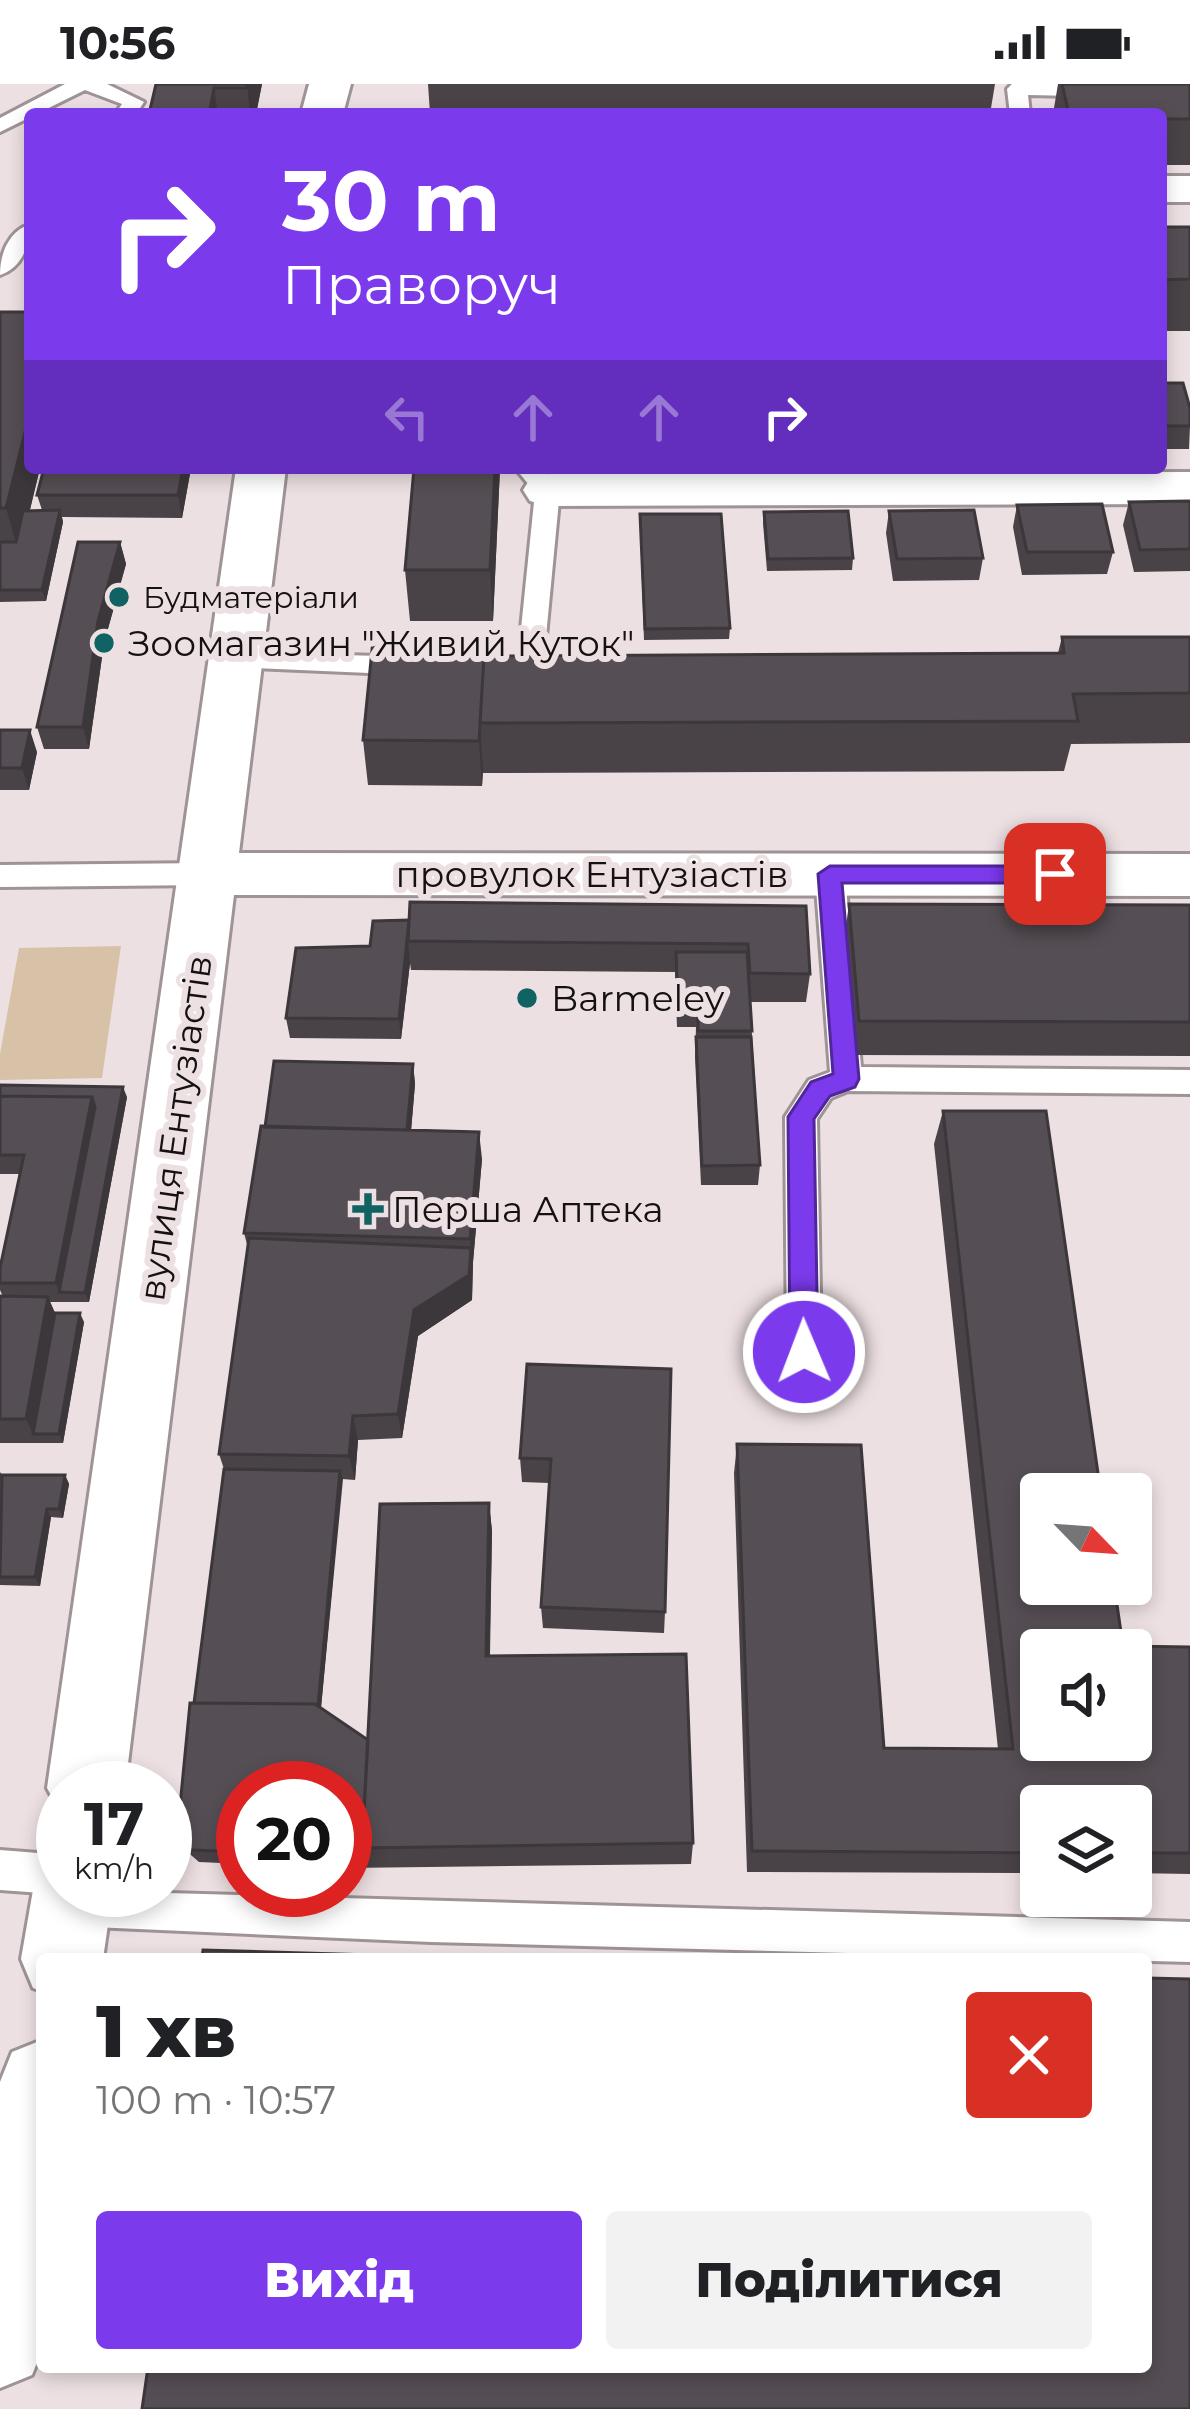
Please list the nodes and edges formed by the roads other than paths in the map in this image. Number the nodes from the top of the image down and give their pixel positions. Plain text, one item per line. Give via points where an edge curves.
1 (85, 84) edge
2 (1133, 84) edge
3 (1011, 87) edge
4 (36, 108) edge
5 (130, 108) edge
6 (24, 238) edge
7 (0, 268) edge
8 (260, 474) edge
9 (1017, 478) edge
10 (537, 479) edge
11 (1190, 488) edge
12 (237, 661) junction
13 (440, 666) edge
14 (531, 668) edge
15 (211, 874) junction
16 (830, 874) junction
17 (1190, 875) edge
18 (0, 876) edge
19 (846, 1079) junction
20 (1190, 1082) edge
21 (804, 1352) dead end
22 (90, 1761) edge
23 (0, 1870) edge
24 (36, 1890) edge
25 (192, 1912) edge
26 (1190, 1942) edge
27 (36, 2119) edge
28 (1, 2332) edge
29 (0, 2343) edge

1 - 4 lane
1 - 5 lane via 134,102
2 - 3 lane via 1120,91
6 - 7 lane
8 - 12 street, вулиця Ентузіастів
9 - 10 street
9 - 11 street
10 - 14 lane
12 - 13 lane
12 - 15 street, вулиця Ентузіастів
15 - 16 street, провулок Ентузіастів
15 - 18 lane
15 - 22 street, вулиця Ентузіастів
16 - 17 street, провулок Ентузіастів
16 - 19 lane
19 - 20 lane
19 - 21 lane via 820,1089 801,1117
23 - 24 lane
25 - 26 lane
27 - 28 street
28 - 29 street

